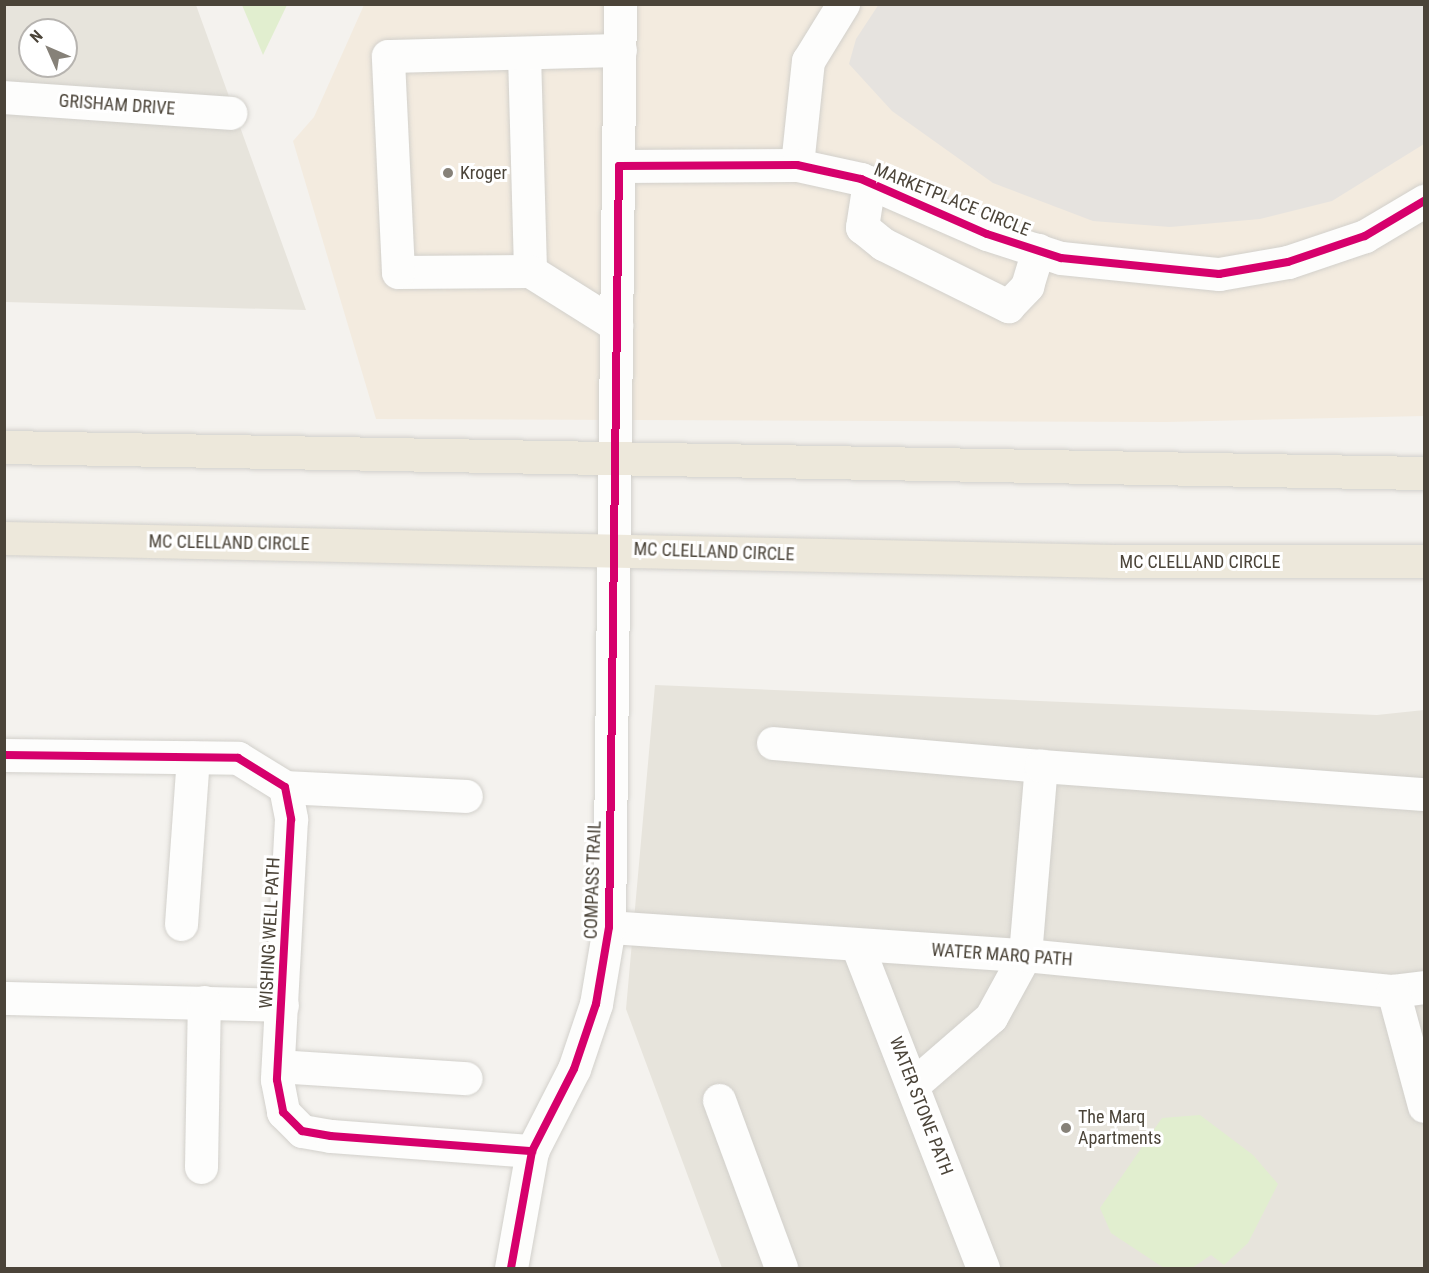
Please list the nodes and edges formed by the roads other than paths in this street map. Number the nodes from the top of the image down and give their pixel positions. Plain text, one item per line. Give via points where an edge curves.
1 (621, 4) edge
2 (838, 7) edge
3 (620, 50) junction
4 (524, 54) junction
5 (4, 97) edge
6 (230, 113) dead end
7 (797, 165) junction
8 (619, 166) junction
9 (869, 182) junction
10 (1425, 201) edge
11 (1038, 250) junction
12 (530, 271) junction
13 (616, 325) junction
14 (4, 447) edge
15 (614, 459) junction
16 (1425, 473) edge
17 (4, 538) edge
18 (614, 549) junction
19 (1425, 561) edge
20 (773, 743) dead end
21 (4, 755) edge
22 (193, 757) junction
23 (1041, 766) junction
24 (285, 787) junction
25 (1425, 794) edge
26 (466, 796) dead end
27 (181, 924) dead end
28 (609, 927) junction
29 (857, 945) junction
30 (1025, 955) junction
31 (1409, 989) edge
32 (4, 998) edge
33 (204, 1002) junction
34 (282, 1005) junction
35 (278, 1066) junction
36 (465, 1078) dead end
37 (914, 1084) junction
38 (719, 1100) dead end
39 (1425, 1106) edge
40 (532, 1151) junction
41 (201, 1167) dead end
42 (511, 1269) edge
43 (781, 1269) edge
44 (983, 1269) edge

1 - 3 street
2 - 7 street via 808,61
3 - 4 street
3 - 8 street
4 - 12 street
4 - 12 street via 388,56 398,272
5 - 6 street, GRISHAM DRIVE
7 - 8 street, MARKETPLACE CIRCLE
7 - 9 street, MARKETPLACE CIRCLE
8 - 13 street
9 - 11 street, MARKETPLACE CIRCLE via 987,234
9 - 11 street via 862,228 883,244 1008,306 1027,286
10 - 11 street, MARKETPLACE CIRCLE via 1365,236 1288,262 1219,274 1130,269
12 - 13 street
13 - 15 street
14 - 15 highway
15 - 16 highway
15 - 18 street
17 - 18 highway, MC CLELLAND CIRCLE
18 - 19 highway, MC CLELLAND CIRCLE via 1114,561
18 - 28 street, COMPASS TRAIL
20 - 23 street
21 - 22 street
22 - 24 street via 238,758
22 - 27 street
23 - 25 street
23 - 30 street
24 - 26 street
24 - 34 street, WISHING WELL PATH via 291,819
28 - 29 street, WATER MARQ PATH
28 - 40 street, COMPASS TRAIL via 596,1004 577,1058
29 - 30 street, WATER MARQ PATH
29 - 37 street, WATER STONE PATH
30 - 31 street, WATER MARQ PATH
30 - 37 street via 991,1017
31 - 39 street, WATER MARQ PATH
32 - 33 street
33 - 34 street
33 - 41 street
34 - 35 street, WISHING WELL PATH
35 - 36 street
35 - 40 street, WISHING WELL PATH via 283,1112 302,1131
37 - 44 street, WATER STONE PATH
38 - 43 street
40 - 42 street, COMPASS TRAIL

